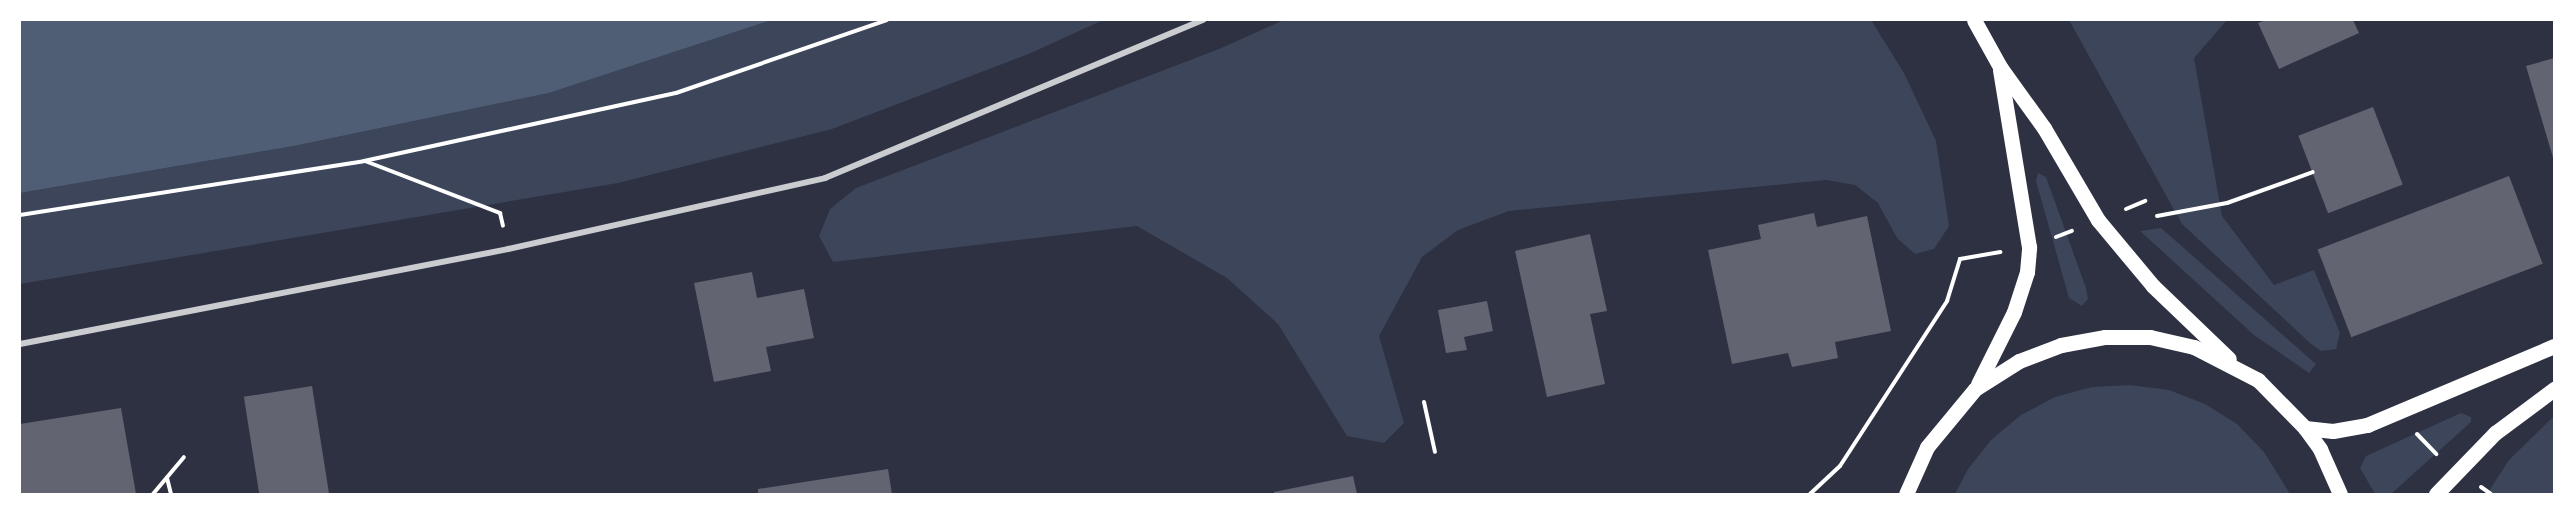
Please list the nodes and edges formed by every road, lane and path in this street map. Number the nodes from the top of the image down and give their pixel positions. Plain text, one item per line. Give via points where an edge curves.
1 (887, 20) edge
2 (1203, 20) edge
3 (1974, 20) edge
4 (2000, 68) junction
5 (364, 161) junction
6 (2313, 172) dead end
7 (20, 215) edge
8 (2157, 216) dead end
9 (508, 249) junction
10 (1960, 259) dead end
11 (20, 344) edge
12 (2554, 346) edge
13 (2235, 365) junction
14 (2554, 388) edge
15 (1975, 389) junction
16 (1424, 402) dead end
17 (2306, 428) junction
18 (1435, 452) dead end
19 (184, 457) dead end
20 (167, 477) junction
21 (1905, 492) edge
22 (153, 495) edge
23 (171, 495) edge
24 (1810, 495) edge
25 (2340, 495) edge
26 (2436, 495) edge

1 - 5 path via 676,93
2 - 9 street via 825,178
3 - 4 main road
4 - 13 main road via 2044,128 2098,220 2126,256
4 - 15 main road via 2028,256 2027,272 2004,338
5 - 7 path
5 - 9 path via 500,213
6 - 8 path via 2227,203
9 - 11 street
10 - 24 path via 1947,301 1840,466
12 - 17 main road via 2367,425 2333,431
13 - 15 main road via 2194,347 2150,338 2105,337 2061,345 2019,361
13 - 17 main road via 2278,396
14 - 26 main road via 2495,433
15 - 21 main road via 1927,447
16 - 18 path
17 - 25 main road
19 - 20 path
20 - 22 path
20 - 23 path

